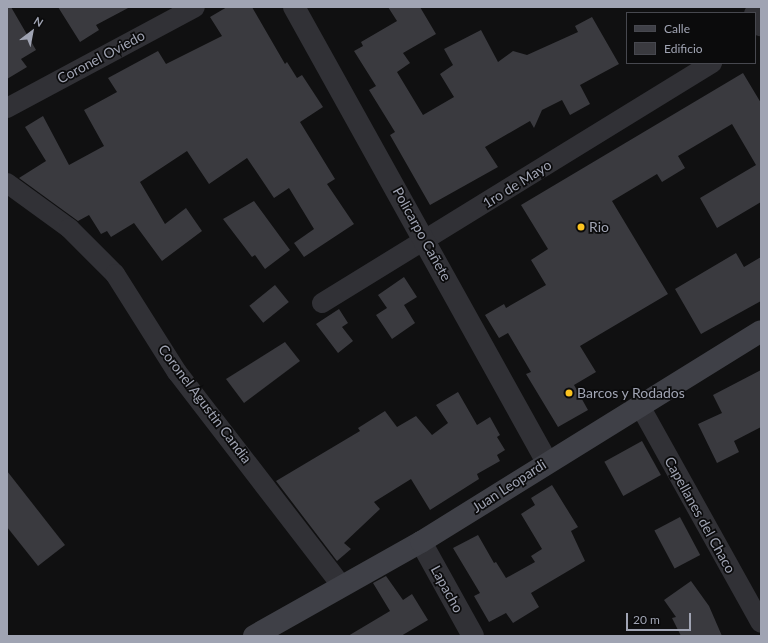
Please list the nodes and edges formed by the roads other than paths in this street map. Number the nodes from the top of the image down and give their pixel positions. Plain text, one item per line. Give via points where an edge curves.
1 (195, 7) edge
2 (294, 7) edge
3 (756, 16) edge
4 (761, 25) edge
5 (710, 64) edge
6 (7, 108) edge
7 (7, 183) edge
8 (426, 240) junction
9 (322, 303) dead end
10 (761, 331) edge
11 (640, 406) junction
12 (547, 462) junction
13 (421, 542) junction
14 (342, 586) junction
15 (761, 623) edge
16 (254, 636) edge
17 (474, 636) edge

1 - 6 street, Coronel Oviedo
2 - 8 street, Policarpo Cañete
3 - 4 street
5 - 8 street, 1ro de Mayo
7 - 14 street, Coronel Agustin Candia via 69,228 115,274 177,372
8 - 9 street, 1ro de Mayo
8 - 12 street, Policarpo Cañete
10 - 11 main road, Juan Leopardi
11 - 12 main road, Juan Leopardi
11 - 15 street, Capellanes del Chaco
12 - 13 main road, Juan Leopardi
13 - 14 main road, Juan Leopardi
13 - 17 street, Lapacho
14 - 16 main road, Juan Leopardi

